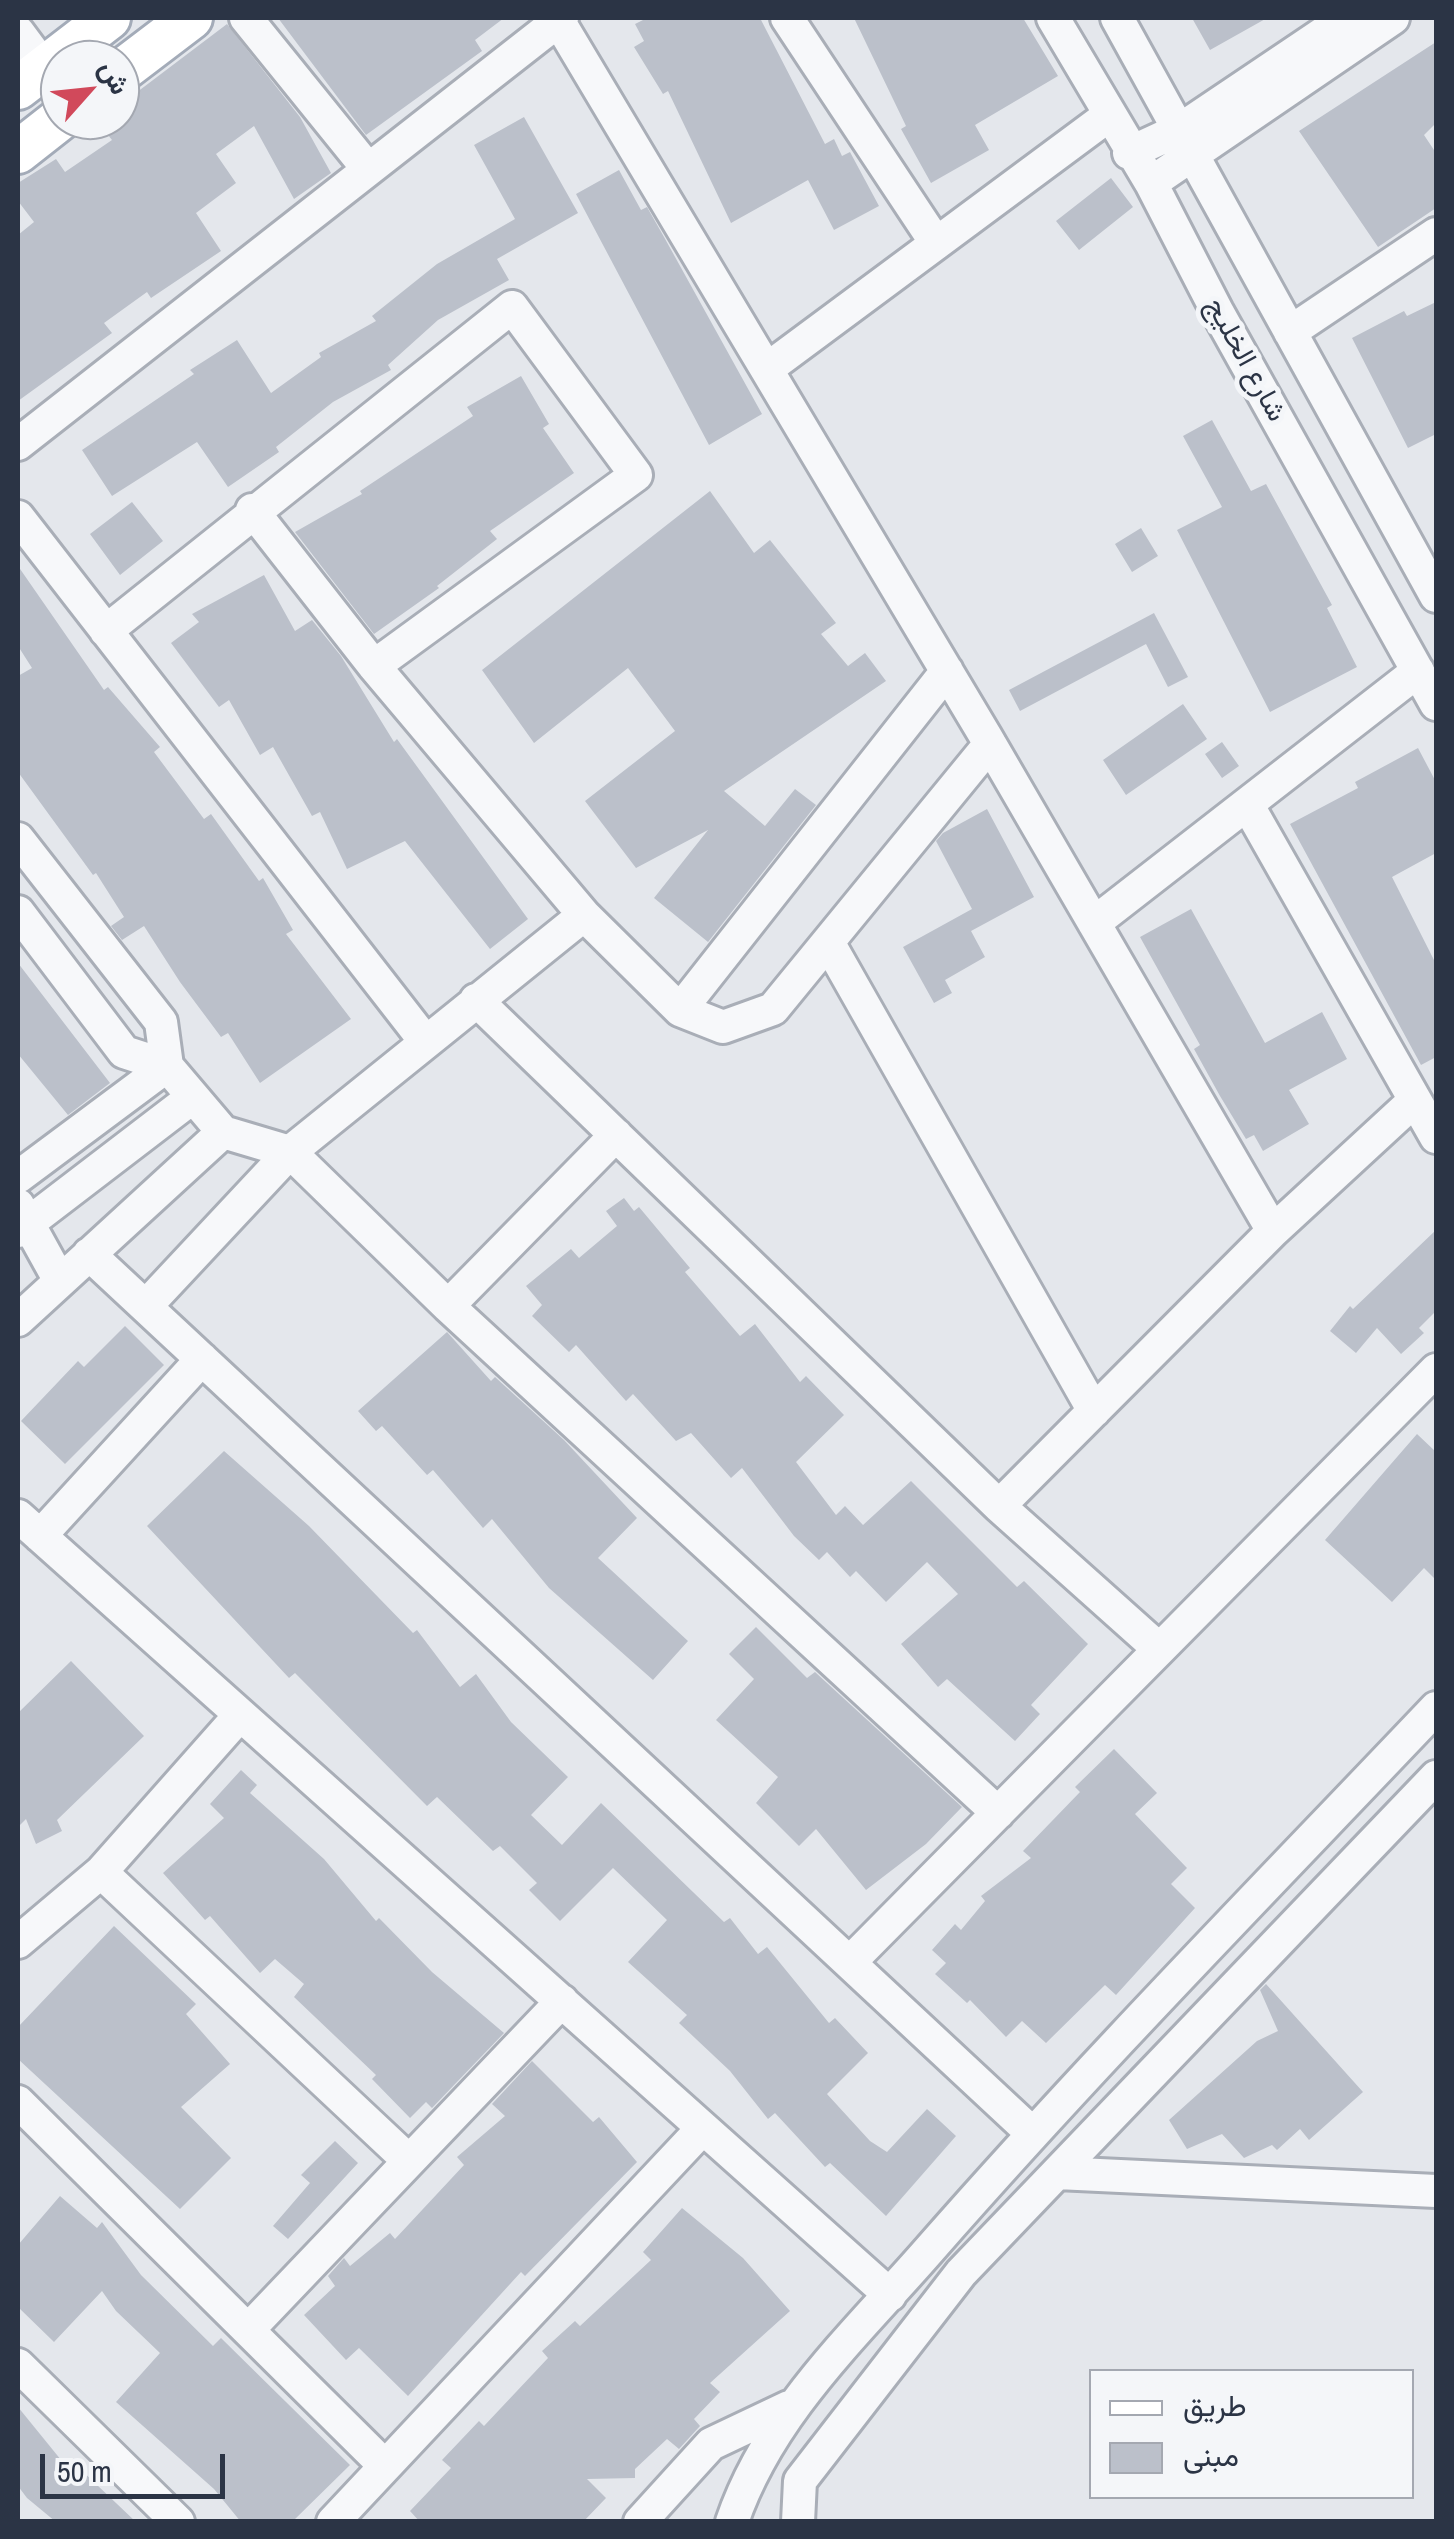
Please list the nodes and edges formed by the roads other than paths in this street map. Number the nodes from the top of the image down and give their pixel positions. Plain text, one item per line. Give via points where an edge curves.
1 (191, 18) edge
2 (246, 18) edge
3 (786, 18) edge
4 (1053, 18) edge
5 (1117, 18) edge
6 (1343, 18) edge
7 (1393, 18) edge
8 (560, 19) edge
9 (84, 25) edge
10 (18, 32) edge
11 (140, 57) edge
12 (31, 77) edge
13 (1108, 116) junction
14 (40, 135) edge
15 (1187, 144) junction
16 (18, 152) edge
17 (1129, 153) junction
18 (368, 169) junction
19 (1151, 184) junction
20 (1436, 234) edge
21 (936, 244) junction
22 (1290, 332) junction
23 (766, 369) junction
24 (18, 444) edge
25 (252, 510) junction
26 (18, 516) edge
27 (1436, 596) edge
28 (106, 630) junction
29 (374, 666) junction
30 (947, 671) junction
31 (1418, 671) junction
32 (1436, 704) edge
33 (990, 744) junction
34 (1247, 804) junction
35 (18, 839) edge
36 (18, 912) edge
37 (584, 914) junction
38 (1094, 922) junction
39 (828, 942) junction
40 (476, 1000) junction
41 (680, 1010) junction
42 (425, 1041) junction
43 (167, 1066) junction
44 (193, 1096) junction
45 (1415, 1100) junction
46 (224, 1132) junction
47 (616, 1135) junction
48 (1436, 1138) edge
49 (290, 1152) junction
50 (18, 1176) edge
51 (22, 1219) edge
52 (1273, 1231) junction
53 (90, 1254) junction
54 (18, 1257) edge
55 (60, 1281) junction
56 (146, 1306) junction
57 (448, 1306) junction
58 (18, 1320) edge
59 (202, 1359) junction
60 (1436, 1370) edge
61 (1094, 1411) junction
62 (999, 1506) junction
63 (28, 1526) edge
64 (1160, 1650) junction
65 (1436, 1708) edge
66 (240, 1715) junction
67 (1436, 1778) edge
68 (998, 1813) junction
69 (101, 1872) junction
70 (18, 1942) edge
71 (850, 1962) junction
72 (562, 2001) junction
73 (18, 2102) edge
74 (704, 2128) junction
75 (1032, 2132) junction
76 (408, 2161) junction
77 (1057, 2172) junction
78 (1436, 2192) edge
79 (890, 2295) junction
80 (248, 2330) junction
81 (18, 2365) edge
82 (794, 2405) junction
83 (385, 2466) junction
84 (178, 2522) edge
85 (333, 2522) edge
86 (640, 2522) edge
87 (732, 2522) edge
88 (798, 2522) edge

1 - 11 main road
2 - 18 street
3 - 21 street
4 - 13 street, شارع الخليج
5 - 15 street
6 - 15 street
7 - 15 street
8 - 18 street
8 - 23 street
9 - 12 main road
10 - 12 street
13 - 17 street, شارع الخليج
13 - 21 street
14 - 16 main road
15 - 17 street
15 - 19 street
15 - 22 street
17 - 19 street, شارع الخليج
18 - 24 street
19 - 31 street, شارع الخليج
20 - 22 street
21 - 23 street
22 - 27 street
23 - 30 street
25 - 28 street
25 - 29 street
25 - 29 street via 512,308 636,475
26 - 28 street
28 - 42 street
29 - 37 street
30 - 33 street
30 - 41 street
31 - 32 street, شارع الخليج
31 - 34 street
33 - 38 street
33 - 39 street
34 - 38 street
34 - 45 street
35 - 43 street via 161,1022
36 - 43 street via 124,1052
37 - 40 street
37 - 41 street
38 - 52 street
39 - 41 street via 773,1008 723,1026
39 - 61 street
40 - 42 street
40 - 47 street
42 - 49 street
43 - 44 street
43 - 50 street
44 - 46 street
44 - 51 street
45 - 48 street
45 - 52 street
46 - 49 street
46 - 53 street
47 - 57 street
47 - 62 street
49 - 56 street
49 - 57 street
51 - 55 street
52 - 61 street
53 - 55 street
53 - 56 street
54 - 55 street
55 - 58 street
56 - 59 street
57 - 68 street
59 - 63 street
59 - 71 street
60 - 64 street
61 - 62 street
62 - 64 street
63 - 66 street
64 - 68 street
65 - 75 street
66 - 69 street
66 - 72 street
67 - 77 street
68 - 71 street
69 - 70 street
69 - 76 street
71 - 75 street
72 - 74 street
72 - 76 street
73 - 80 street
74 - 79 street
74 - 83 street
75 - 79 street
76 - 80 street
77 - 78 street
77 - 88 street via 961,2273 800,2480
79 - 82 street
80 - 83 street
81 - 84 street
82 - 86 street via 711,2444
82 - 87 street via 748,2476
83 - 85 street

